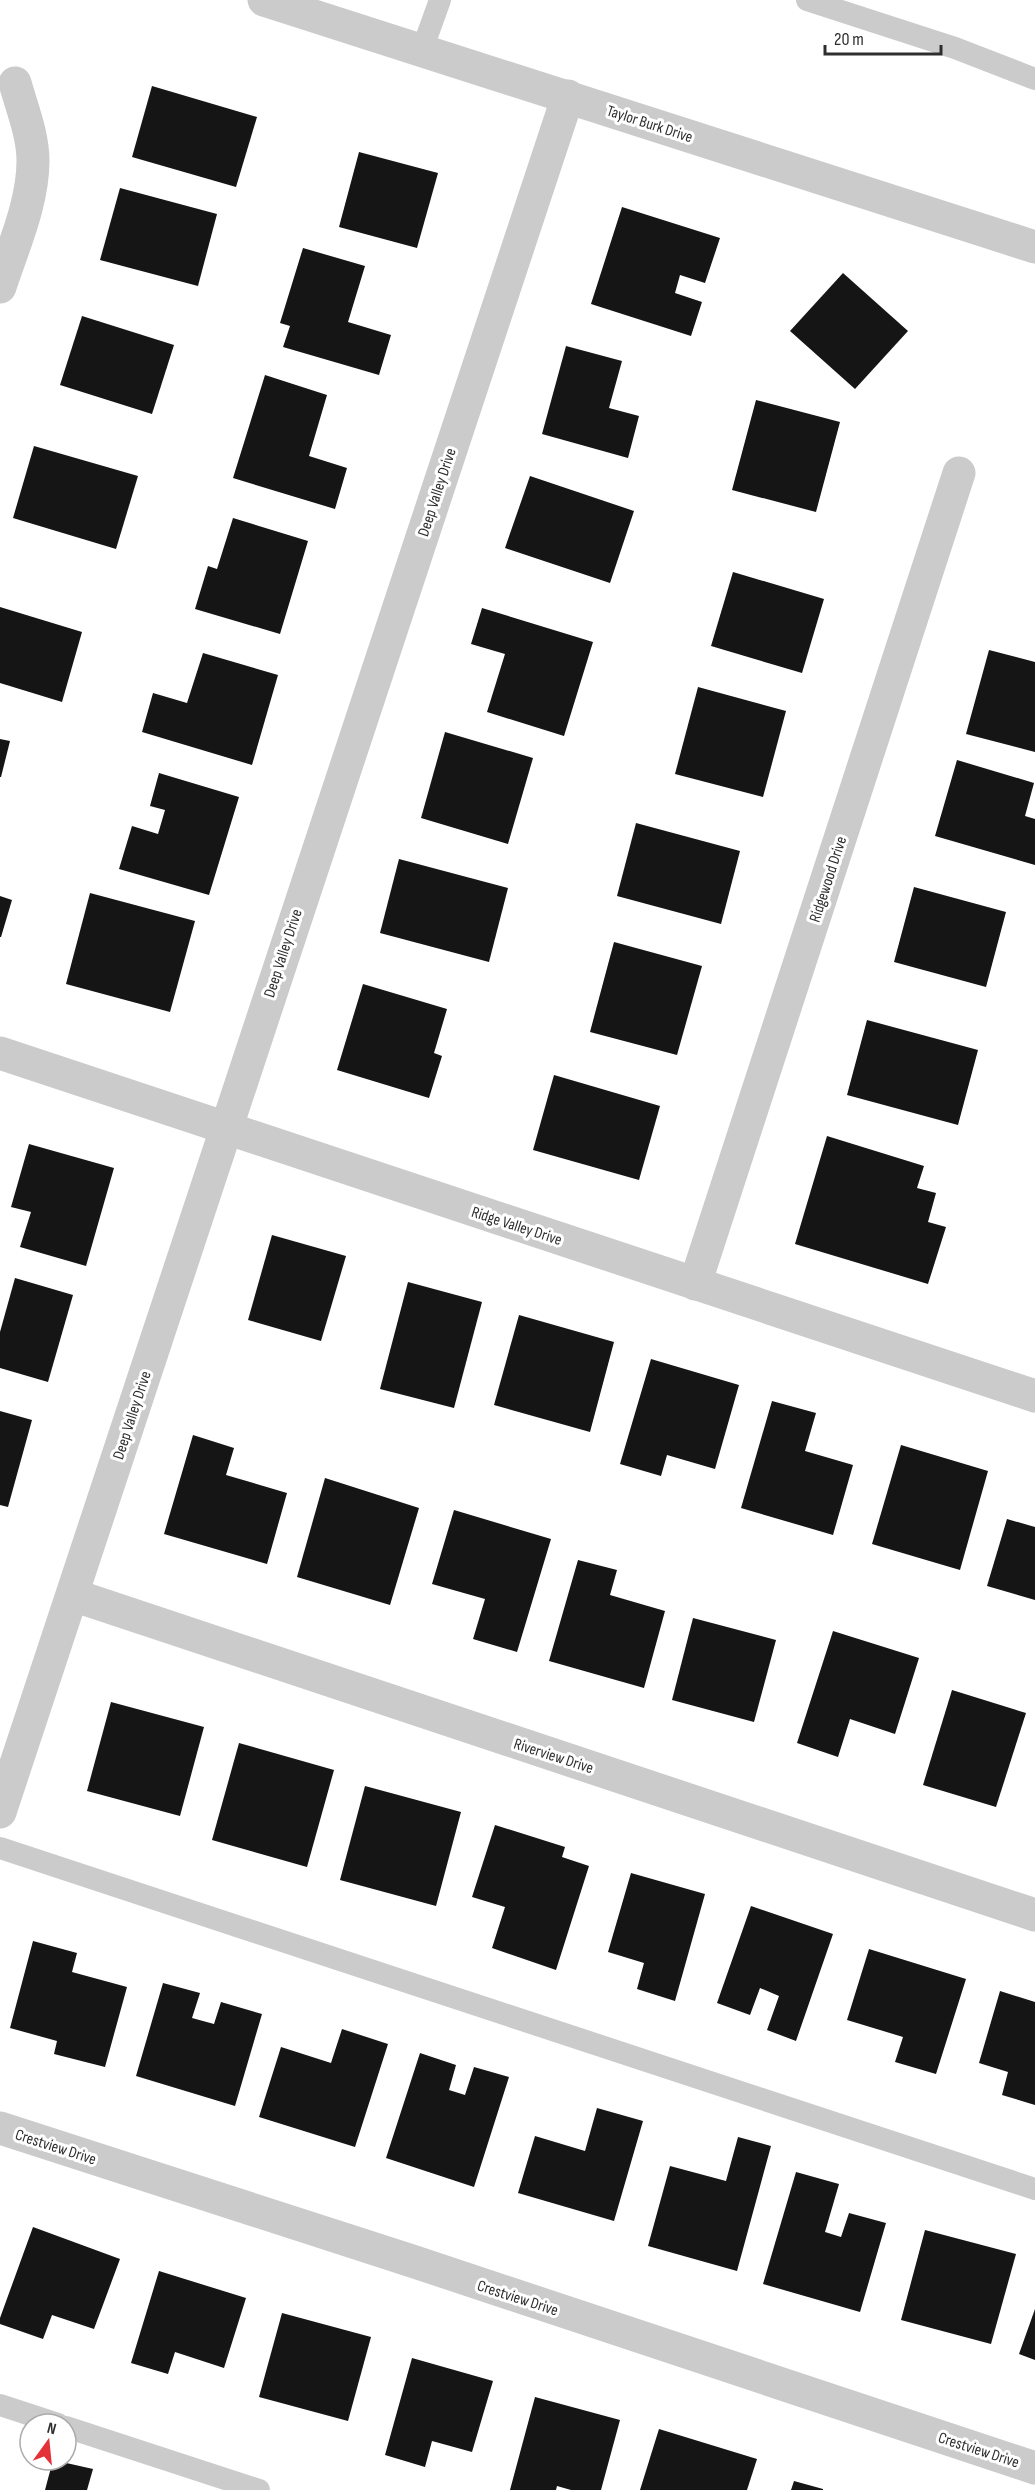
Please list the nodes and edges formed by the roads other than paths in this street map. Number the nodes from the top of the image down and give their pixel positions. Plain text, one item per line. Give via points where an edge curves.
1 (264, 0) edge
2 (440, 0) edge
3 (807, 0) edge
4 (422, 50) junction
5 (1035, 79) edge
6 (15, 83) dead end
7 (568, 96) junction
8 (1035, 248) edge
9 (0, 287) edge
10 (959, 473) dead end
11 (0, 1053) edge
12 (224, 1128) junction
13 (695, 1284) junction
14 (1035, 1396) edge
15 (72, 1595) junction
16 (0, 1812) edge
17 (0, 1848) edge
18 (1035, 1915) edge
19 (0, 2128) edge
20 (1035, 2189) edge
21 (0, 2405) edge
22 (21, 2412) edge
23 (78, 2431) edge
24 (1035, 2468) edge
25 (259, 2490) edge

1 - 4 street, Taylor Burk Drive
2 - 4 lane
3 - 5 lane via 955,48
4 - 7 street, Taylor Burk Drive
6 - 9 street via 33,162 24,213
7 - 8 street, Taylor Burk Drive
7 - 12 street, Deep Valley Drive
10 - 13 street, Ridgewood Drive
11 - 12 street, Ridge Valley Drive
12 - 13 street, Ridge Valley Drive
12 - 15 street, Deep Valley Drive
13 - 14 street, Ridge Valley Drive
15 - 16 street, Deep Valley Drive
15 - 18 street, Riverview Drive
17 - 20 lane
19 - 24 street, Crestview Drive
21 - 22 lane
23 - 25 lane

